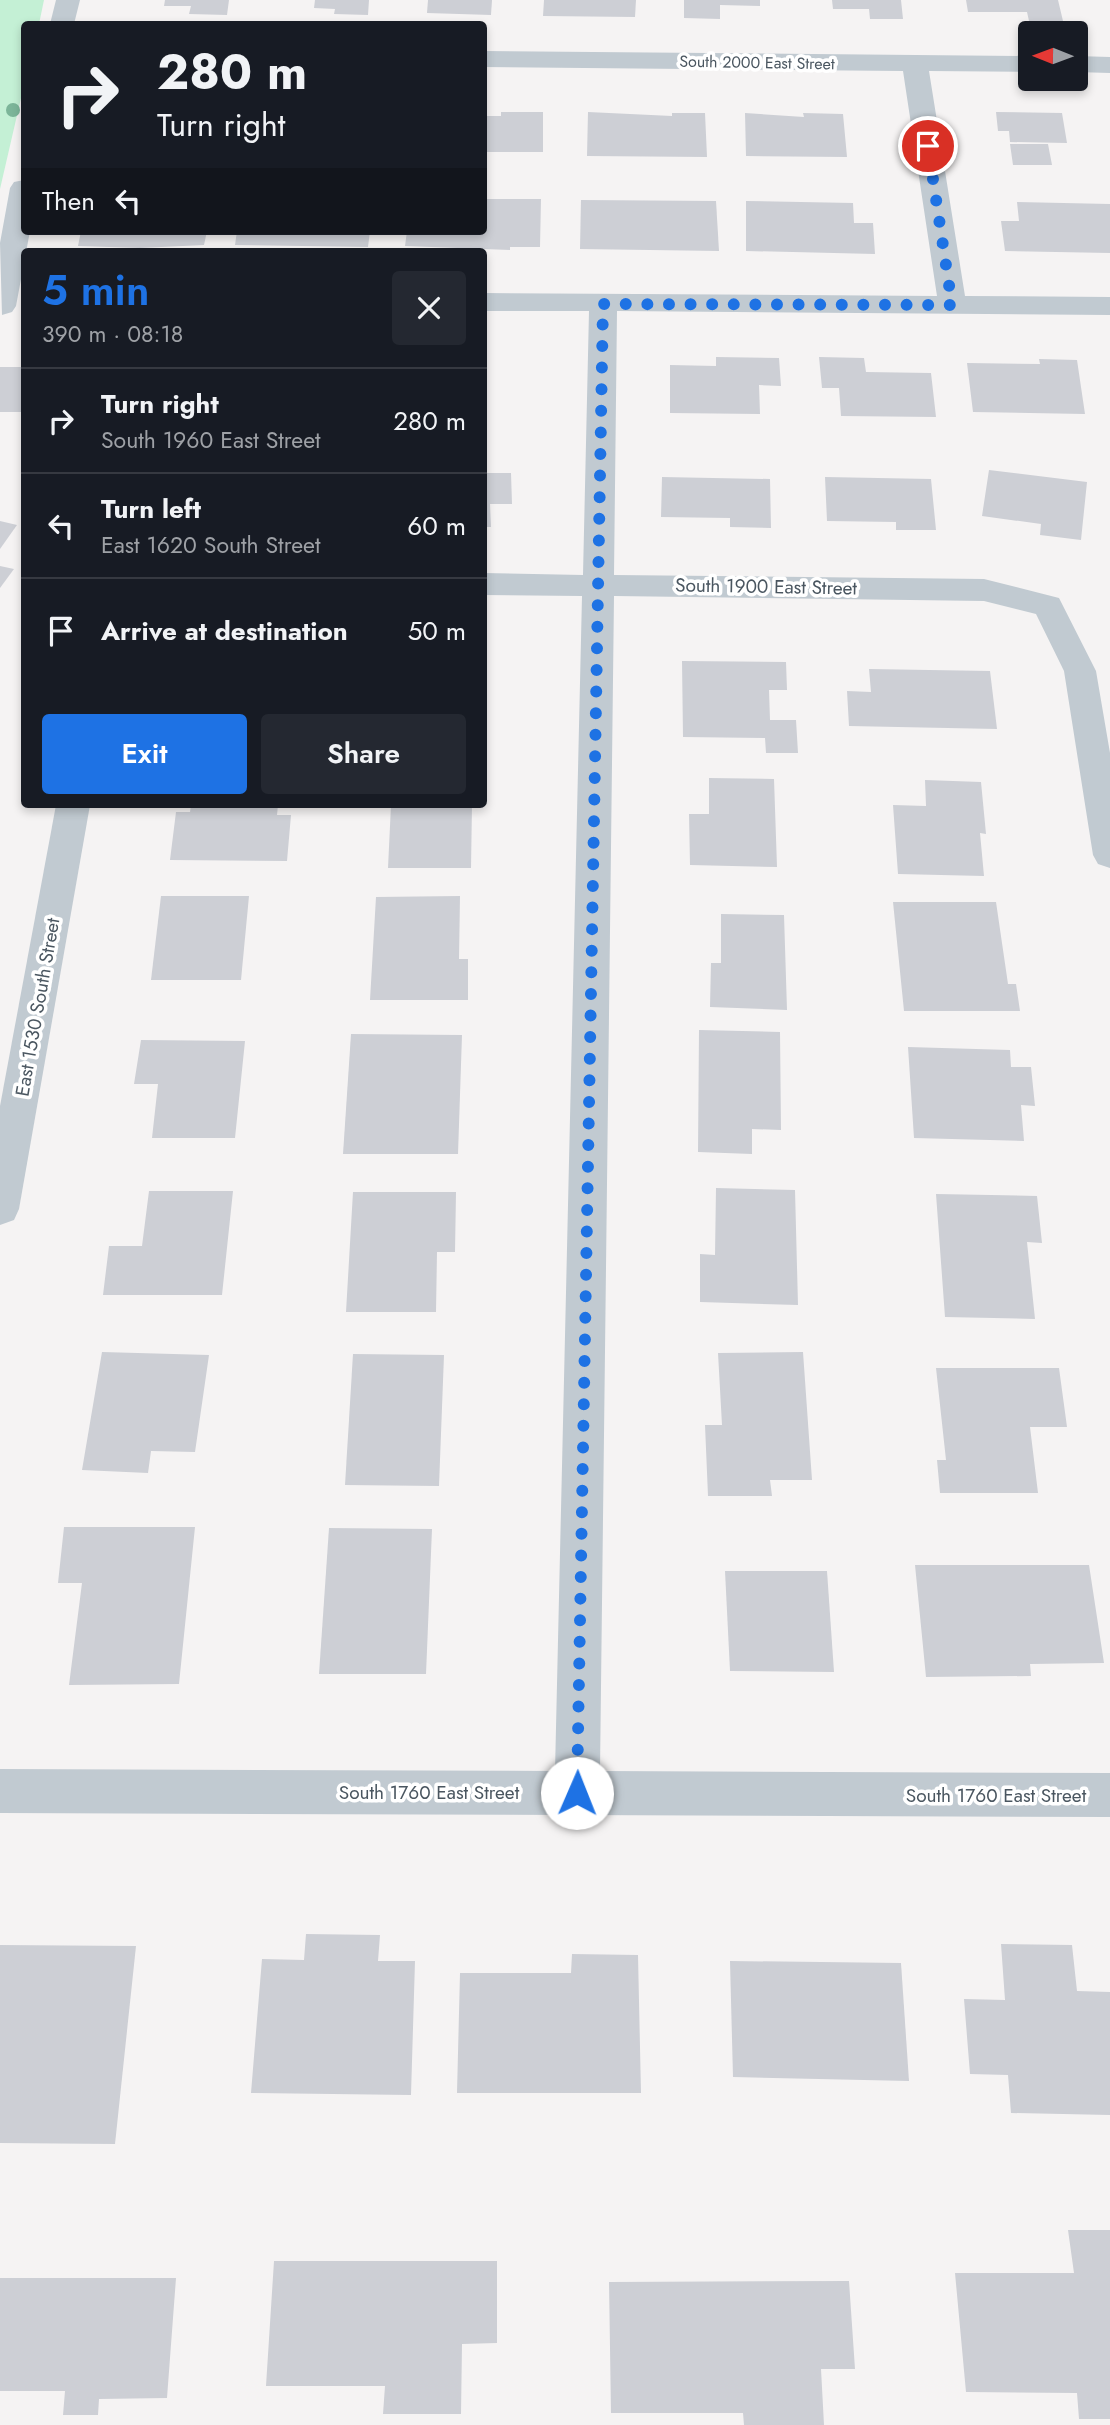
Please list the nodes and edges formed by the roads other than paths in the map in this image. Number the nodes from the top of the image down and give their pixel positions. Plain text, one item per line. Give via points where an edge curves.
1 (68, 0) edge
2 (63, 21) edge
3 (487, 60) edge
4 (915, 63) junction
5 (1018, 64) edge
6 (1088, 64) edge
7 (1110, 65) edge
8 (21, 211) edge
9 (487, 302) edge
10 (603, 304) junction
11 (9, 305) edge
12 (952, 305) junction
13 (1110, 306) edge
14 (487, 584) edge
15 (598, 584) junction
16 (72, 808) edge
17 (1110, 855) edge
18 (0, 1209) edge
19 (0, 1791) edge
20 (577, 1793) junction
21 (1110, 1795) edge

1 - 2 street
3 - 4 street, South 2000 East Street
4 - 5 street, South 2000 East Street
4 - 12 street
6 - 7 street
8 - 11 street
9 - 10 street
10 - 12 street
10 - 15 street
12 - 13 street
14 - 15 street, South 1900 East Street
15 - 17 street, South 1900 East Street via 984,590 1048,606 1080,671
15 - 20 street
16 - 18 street, East 1530 South Street
19 - 20 street, South 1760 East Street
20 - 21 street, South 1760 East Street

